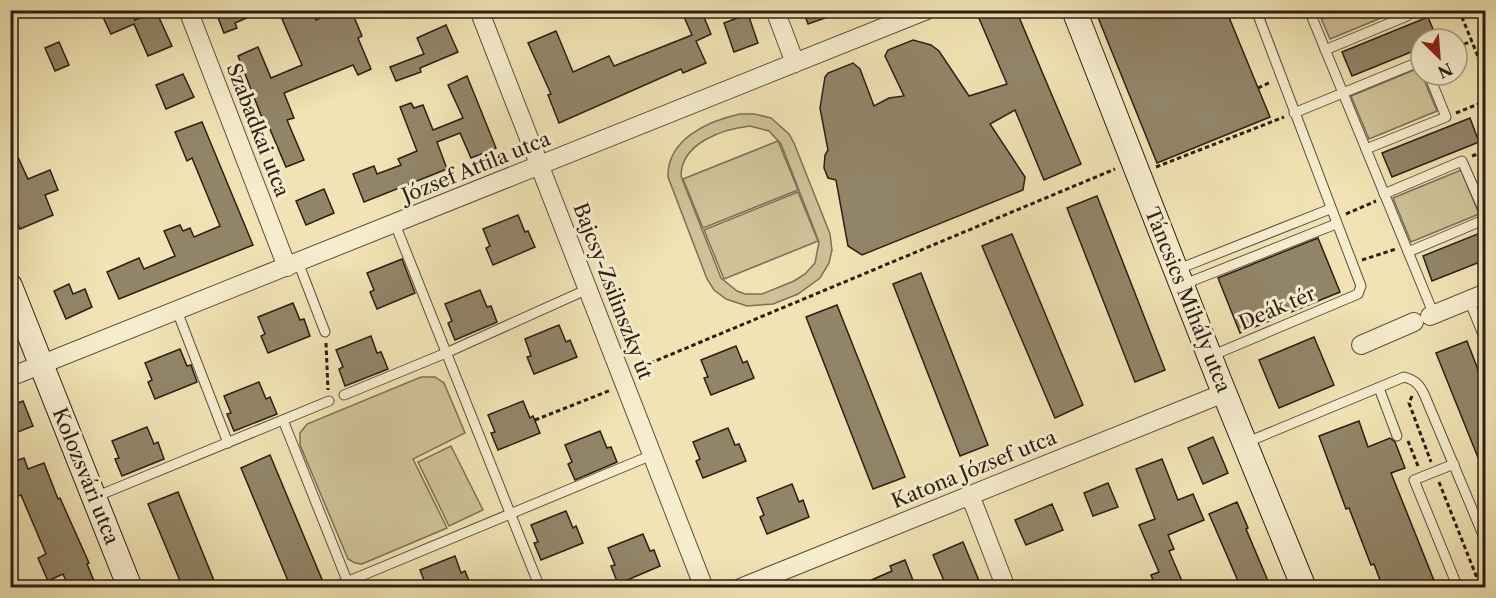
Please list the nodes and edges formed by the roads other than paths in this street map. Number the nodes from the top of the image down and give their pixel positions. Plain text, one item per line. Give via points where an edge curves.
1 (188, 10) edge
2 (478, 10) edge
3 (775, 10) edge
4 (927, 10) edge
5 (1074, 10) edge
6 (1256, 10) edge
7 (1309, 10) edge
8 (1404, 10) edge
9 (1325, 50) junction
10 (795, 63) junction
11 (1409, 66) edge
12 (1434, 87) edge
13 (1343, 93) junction
14 (1294, 113) junction
15 (1366, 149) junction
16 (540, 165) junction
17 (1385, 195) junction
18 (1330, 209) junction
19 (1485, 218) edge
20 (1335, 222) junction
21 (395, 224) junction
22 (1407, 249) junction
23 (293, 264) junction
24 (1179, 278) junction
25 (10, 286) edge
26 (588, 289) junction
27 (1477, 297) edge
28 (177, 311) junction
29 (1426, 318) junction
30 (325, 332) road end
31 (1485, 342) edge
32 (1361, 345) dead end
33 (446, 353) junction
34 (1210, 356) junction
35 (41, 365) junction
36 (10, 377) edge
37 (1378, 388) junction
38 (1224, 393) junction
39 (344, 395) dead end
40 (329, 401) road end
41 (283, 420) junction
42 (1397, 436) road end
43 (228, 443) junction
44 (1245, 443) junction
45 (652, 455) junction
46 (1454, 464) junction
47 (970, 495) junction
48 (94, 497) junction
49 (511, 514) junction
50 (1485, 542) edge
51 (394, 550) dead end
52 (399, 560) junction
53 (348, 584) edge
54 (130, 588) edge
55 (332, 588) edge
56 (540, 588) edge
57 (704, 588) edge
58 (740, 588) edge
59 (1006, 588) edge
60 (1304, 588) edge
61 (1458, 588) edge

1 - 23 street, Szabadkai utca
2 - 16 street, Bajcsy-Zsilinszky út
3 - 10 street
4 - 10 street, József Attila utca
5 - 24 street, Táncsics Mihály utca via 1144,165
6 - 14 lane
7 - 9 lane
8 - 9 lane via 1407,15
9 - 13 lane
10 - 16 street, József Attila utca
11 - 13 lane
12 - 15 lane via 1446,117
13 - 14 lane
13 - 15 lane
14 - 18 lane
15 - 17 lane
16 - 21 street, József Attila utca
16 - 26 street, Bajcsy-Zsilinszky út
17 - 19 lane via 1462,161
17 - 22 lane
18 - 20 lane
18 - 24 lane
19 - 22 lane
20 - 24 lane
20 - 34 lane, Deák tér via 1360,286 1358,294
21 - 23 street, József Attila utca
21 - 33 lane
22 - 29 lane
23 - 28 street, József Attila utca
23 - 30 lane
24 - 34 street, Táncsics Mihály utca
25 - 35 street, Kolozsvári utca
26 - 33 lane
26 - 45 street, Bajcsy-Zsilinszky út
27 - 29 street
27 - 31 lane
28 - 35 street, József Attila utca
28 - 43 lane
29 - 32 street
33 - 39 lane
33 - 49 lane
34 - 38 street, Táncsics Mihály utca
35 - 36 street, József Attila utca
35 - 48 street, Kolozsvári utca
37 - 42 lane
37 - 44 lane
37 - 46 lane via 1404,377 1419,384
38 - 44 street, Táncsics Mihály utca
38 - 47 street, Katona József utca
40 - 41 lane
41 - 43 lane
41 - 53 lane
43 - 48 lane
44 - 60 street, Táncsics Mihály utca
45 - 49 lane
45 - 57 street, Bajcsy-Zsilinszky út
46 - 50 lane
46 - 61 lane via 1414,480
47 - 58 street, Katona József utca
47 - 59 street
48 - 54 street, Kolozsvári utca
49 - 52 lane
49 - 56 lane
51 - 52 lane
52 - 53 lane
53 - 55 lane

